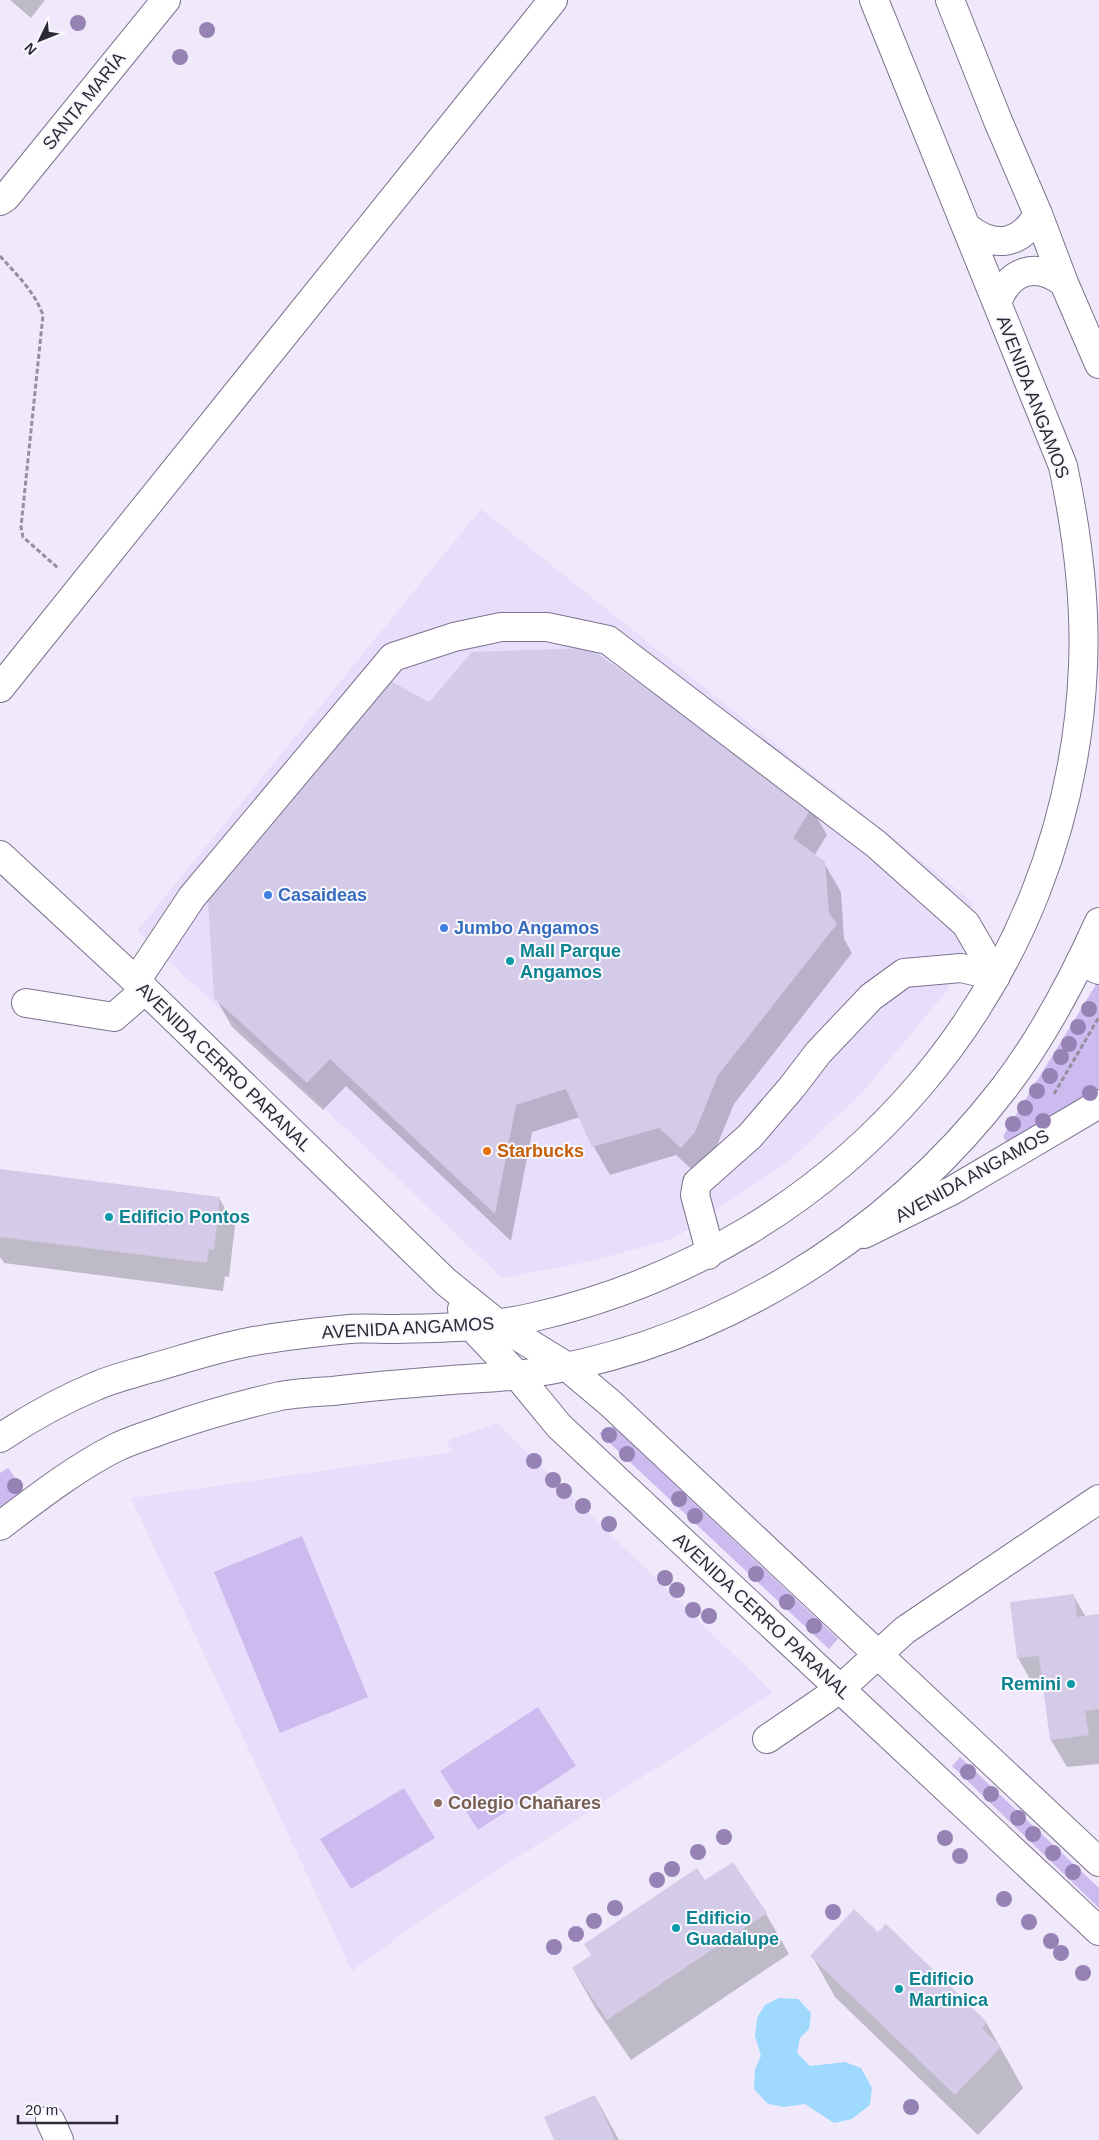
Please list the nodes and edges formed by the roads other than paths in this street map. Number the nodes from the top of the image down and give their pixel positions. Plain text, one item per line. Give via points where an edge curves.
1 (166, 0) edge
2 (553, 0) edge
3 (874, 0) edge
4 (950, 0) edge
5 (0, 201) edge
6 (1038, 214) junction
7 (968, 228) junction
8 (1064, 283) junction
9 (997, 303) junction
10 (1099, 364) edge
11 (0, 688) edge
12 (0, 855) edge
13 (1099, 922) edge
14 (1090, 966) edge
15 (996, 976) junction
16 (140, 985) junction
17 (26, 1003) dead end
18 (1099, 1104) edge
19 (842, 1245) junction
20 (708, 1255) junction
21 (486, 1326) junction
22 (566, 1366) junction
23 (517, 1375) junction
24 (0, 1438) edge
25 (1099, 1499) edge
26 (0, 1526) edge
27 (878, 1654) junction
28 (840, 1689) junction
29 (767, 1740) dead end
30 (1099, 1862) edge
31 (1099, 1931) edge

1 - 5 main road, SANTA MARÍA
2 - 11 main road
3 - 7 main road, AVENIDA ANGAMOS
4 - 6 main road
6 - 7 main road via 1032,227 1007,241 979,237
6 - 8 main road
7 - 9 main road, AVENIDA ANGAMOS
8 - 9 main road via 1053,274 1039,270 1024,272 1011,278
8 - 10 main road
9 - 15 main road, AVENIDA ANGAMOS via 1063,466 1074,515 1084,616 1079,717 1060,816 1027,912
12 - 16 main road, AVENIDA CERRO PARANAL
13 - 14 main road, AVENIDA ANGAMOS
14 - 19 main road, AVENIDA ANGAMOS via 1004,1088 967,1133 894,1205
15 - 16 main road via 966,924 876,844 608,640 547,627 501,626 393,657 192,897
15 - 20 main road, AVENIDA ANGAMOS via 942,1057 878,1131 800,1197 756,1228
15 - 20 main road via 962,968 904,973 871,997 818,1052 750,1136 697,1183 695,1195 710,1251
16 - 17 main road via 114,1017
16 - 21 main road, AVENIDA CERRO PARANAL via 446,1282
18 - 19 main road, AVENIDA ANGAMOS via 953,1190
19 - 22 main road, AVENIDA ANGAMOS via 772,1289 712,1319 618,1354
20 - 21 main road, AVENIDA ANGAMOS via 611,1296 537,1317
21 - 22 main road, AVENIDA CERRO PARANAL
21 - 23 main road, AVENIDA CERRO PARANAL
21 - 24 main road, AVENIDA ANGAMOS via 354,1329 249,1342 100,1384 55,1405
22 - 23 main road, AVENIDA ANGAMOS
22 - 27 main road, AVENIDA CERRO PARANAL via 610,1403
23 - 26 main road, AVENIDA ANGAMOS via 282,1396 195,1418 118,1446 71,1473
23 - 28 main road, AVENIDA CERRO PARANAL via 559,1426
25 - 27 main road via 905,1630
27 - 28 main road
27 - 30 main road, AVENIDA CERRO PARANAL
28 - 29 main road
28 - 31 main road, AVENIDA CERRO PARANAL

